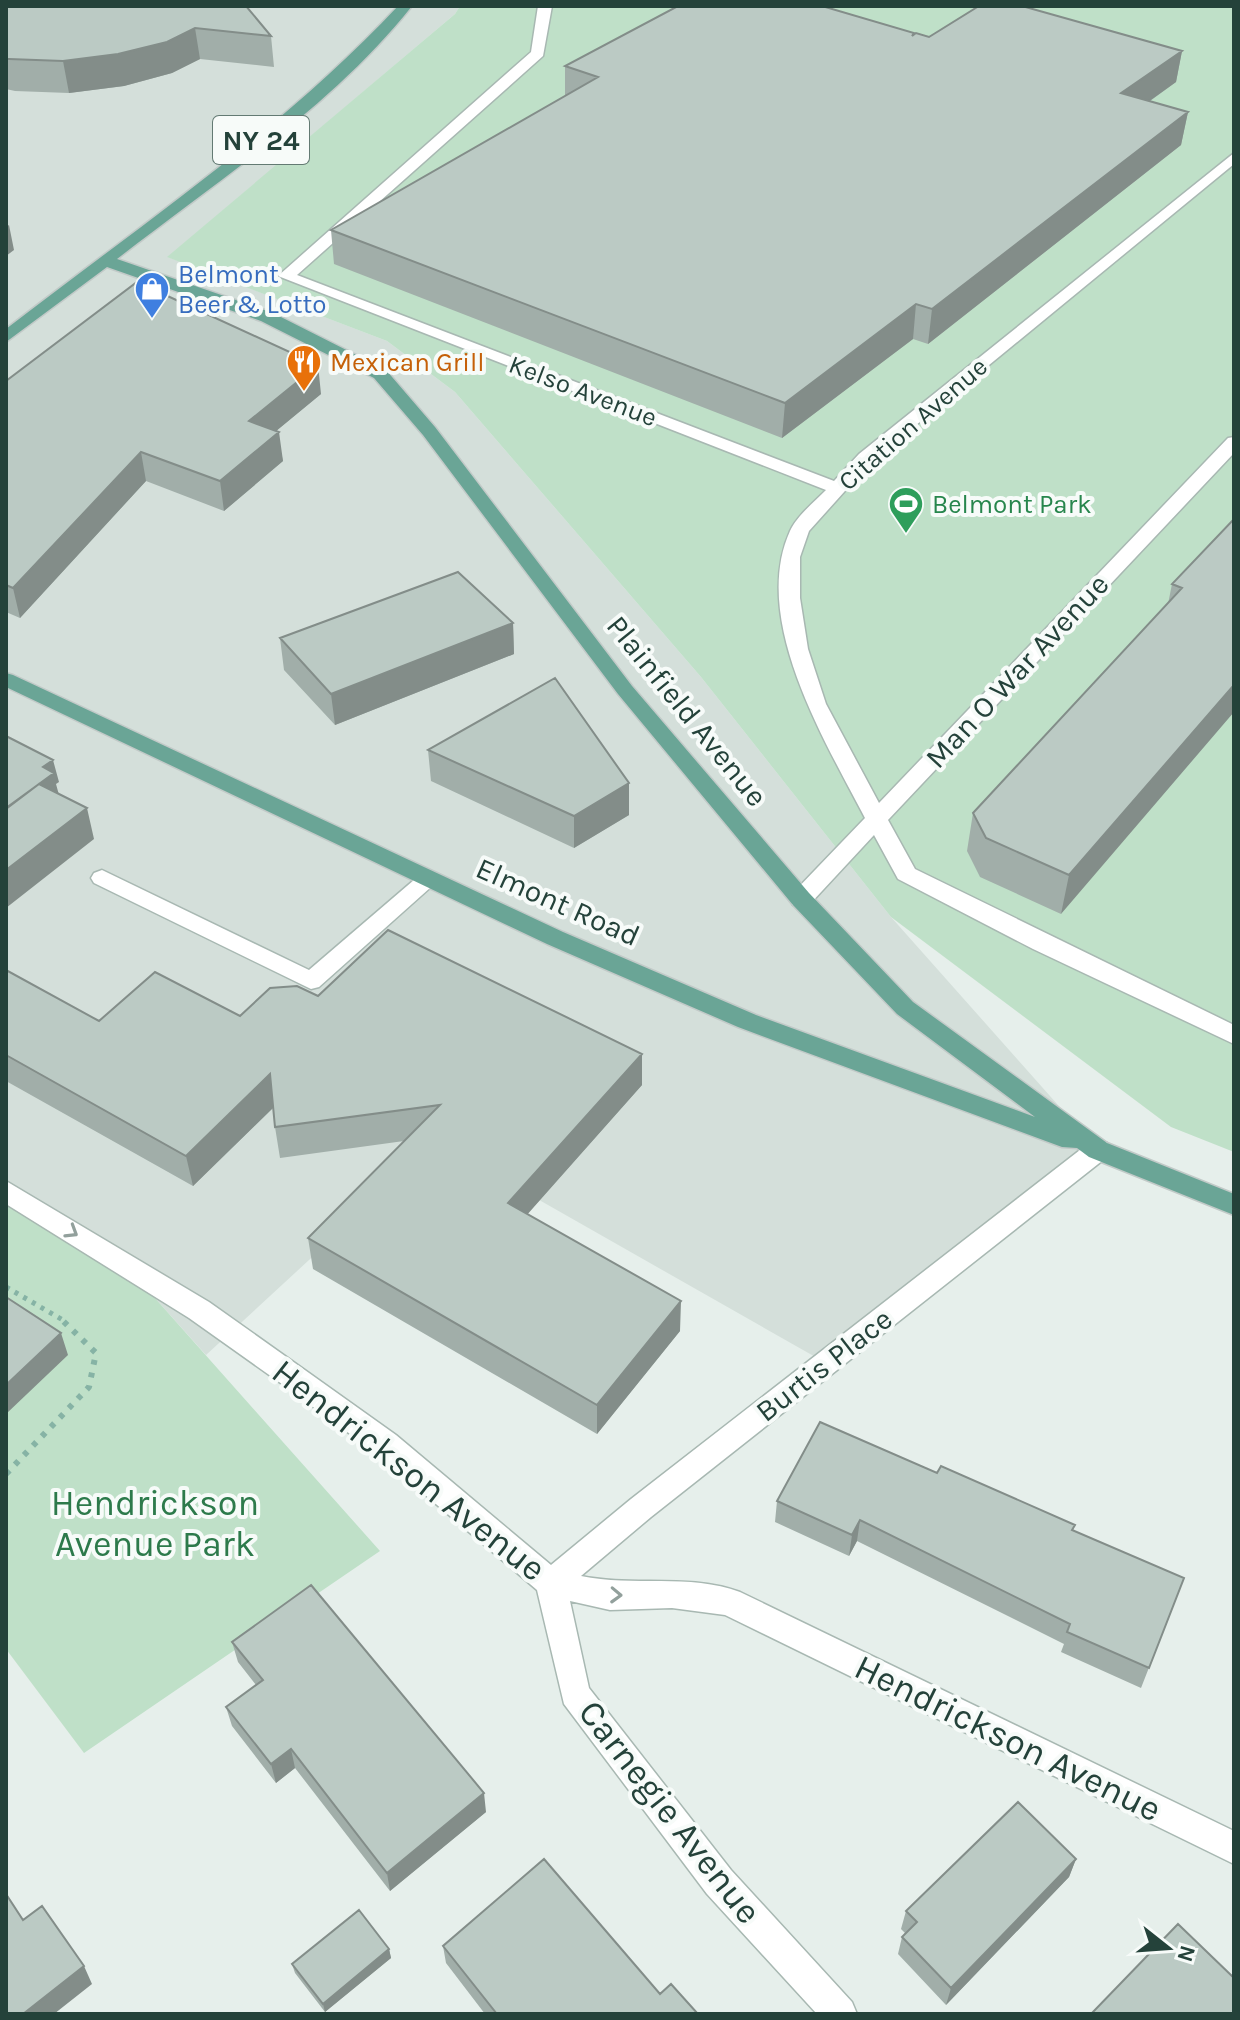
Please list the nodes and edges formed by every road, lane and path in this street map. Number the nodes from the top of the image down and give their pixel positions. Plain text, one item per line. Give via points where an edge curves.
1 (405, 6) edge
2 (545, 6) edge
3 (1234, 157) edge
4 (104, 260) junction
5 (6, 337) edge
6 (1234, 442) edge
7 (837, 488) junction
8 (6, 679) edge
9 (876, 820) junction
10 (102, 878) dead end
11 (429, 879) junction
12 (801, 899) junction
13 (1234, 1035) edge
14 (1098, 1150) junction
15 (6, 1191) edge
16 (1234, 1205) edge
17 (6, 1287) edge
18 (6, 1474) edge
19 (551, 1583) junction
20 (1234, 1848) edge
21 (840, 2014) edge

1 - 4 main road, NY 24 via 356,59 288,119
2 - 7 street, Kelso Avenue via 538,53 286,276
3 - 7 street, Citation Avenue via 865,458
4 - 5 main road, NY 24
4 - 12 main road, Plainfield Avenue via 267,317 380,374 625,690
6 - 9 street, Man O War Avenue
7 - 9 street, Citation Avenue via 800,529 790,557 790,598 798,649 816,704
8 - 11 main road, Elmont Road
9 - 12 street, Man O War Avenue
9 - 13 street, Citation Avenue via 906,874
10 - 11 street via 311,981
11 - 14 main road, Elmont Road via 747,1021
12 - 14 main road, Plainfield Avenue via 905,1008
14 - 16 main road, Plainfield Avenue
14 - 19 street, Burtis Place
15 -> 19 street, Hendrickson Avenue via 199,1310 281,1368 386,1444
17 - 18 path via 62,1319 96,1353 89,1387
19 -> 20 street, Hendrickson Avenue via 610,1596 672,1594 729,1602
19 - 21 street, Carnegie Avenue via 575,1694 719,1882

